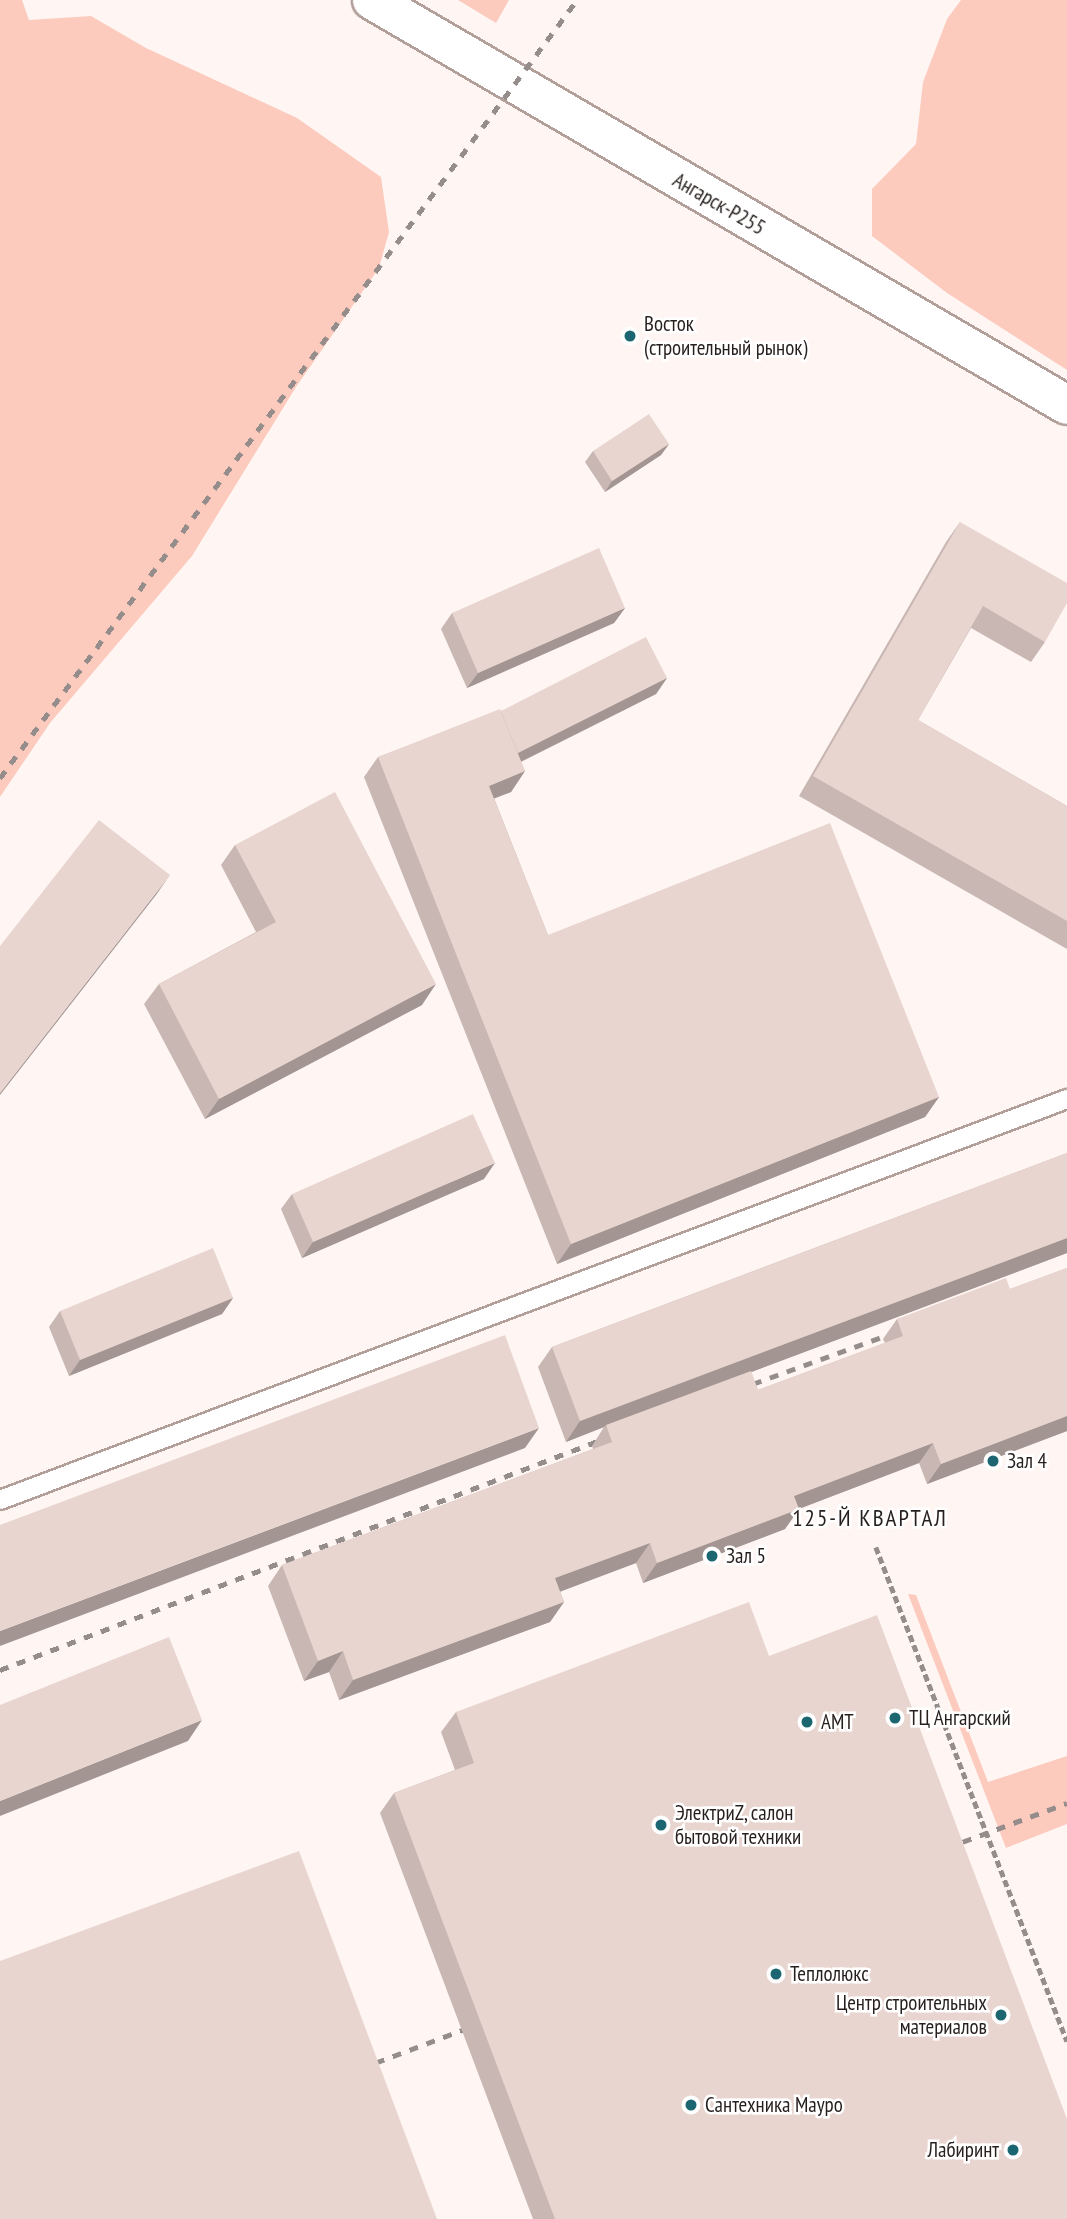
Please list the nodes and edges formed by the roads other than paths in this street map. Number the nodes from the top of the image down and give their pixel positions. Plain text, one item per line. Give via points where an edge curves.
1 (372, 0) edge
2 (1067, 405) edge
3 (1067, 1099) edge
4 (0, 1500) edge

1 - 2 main road, Ангарск-Р255
3 - 4 lane

